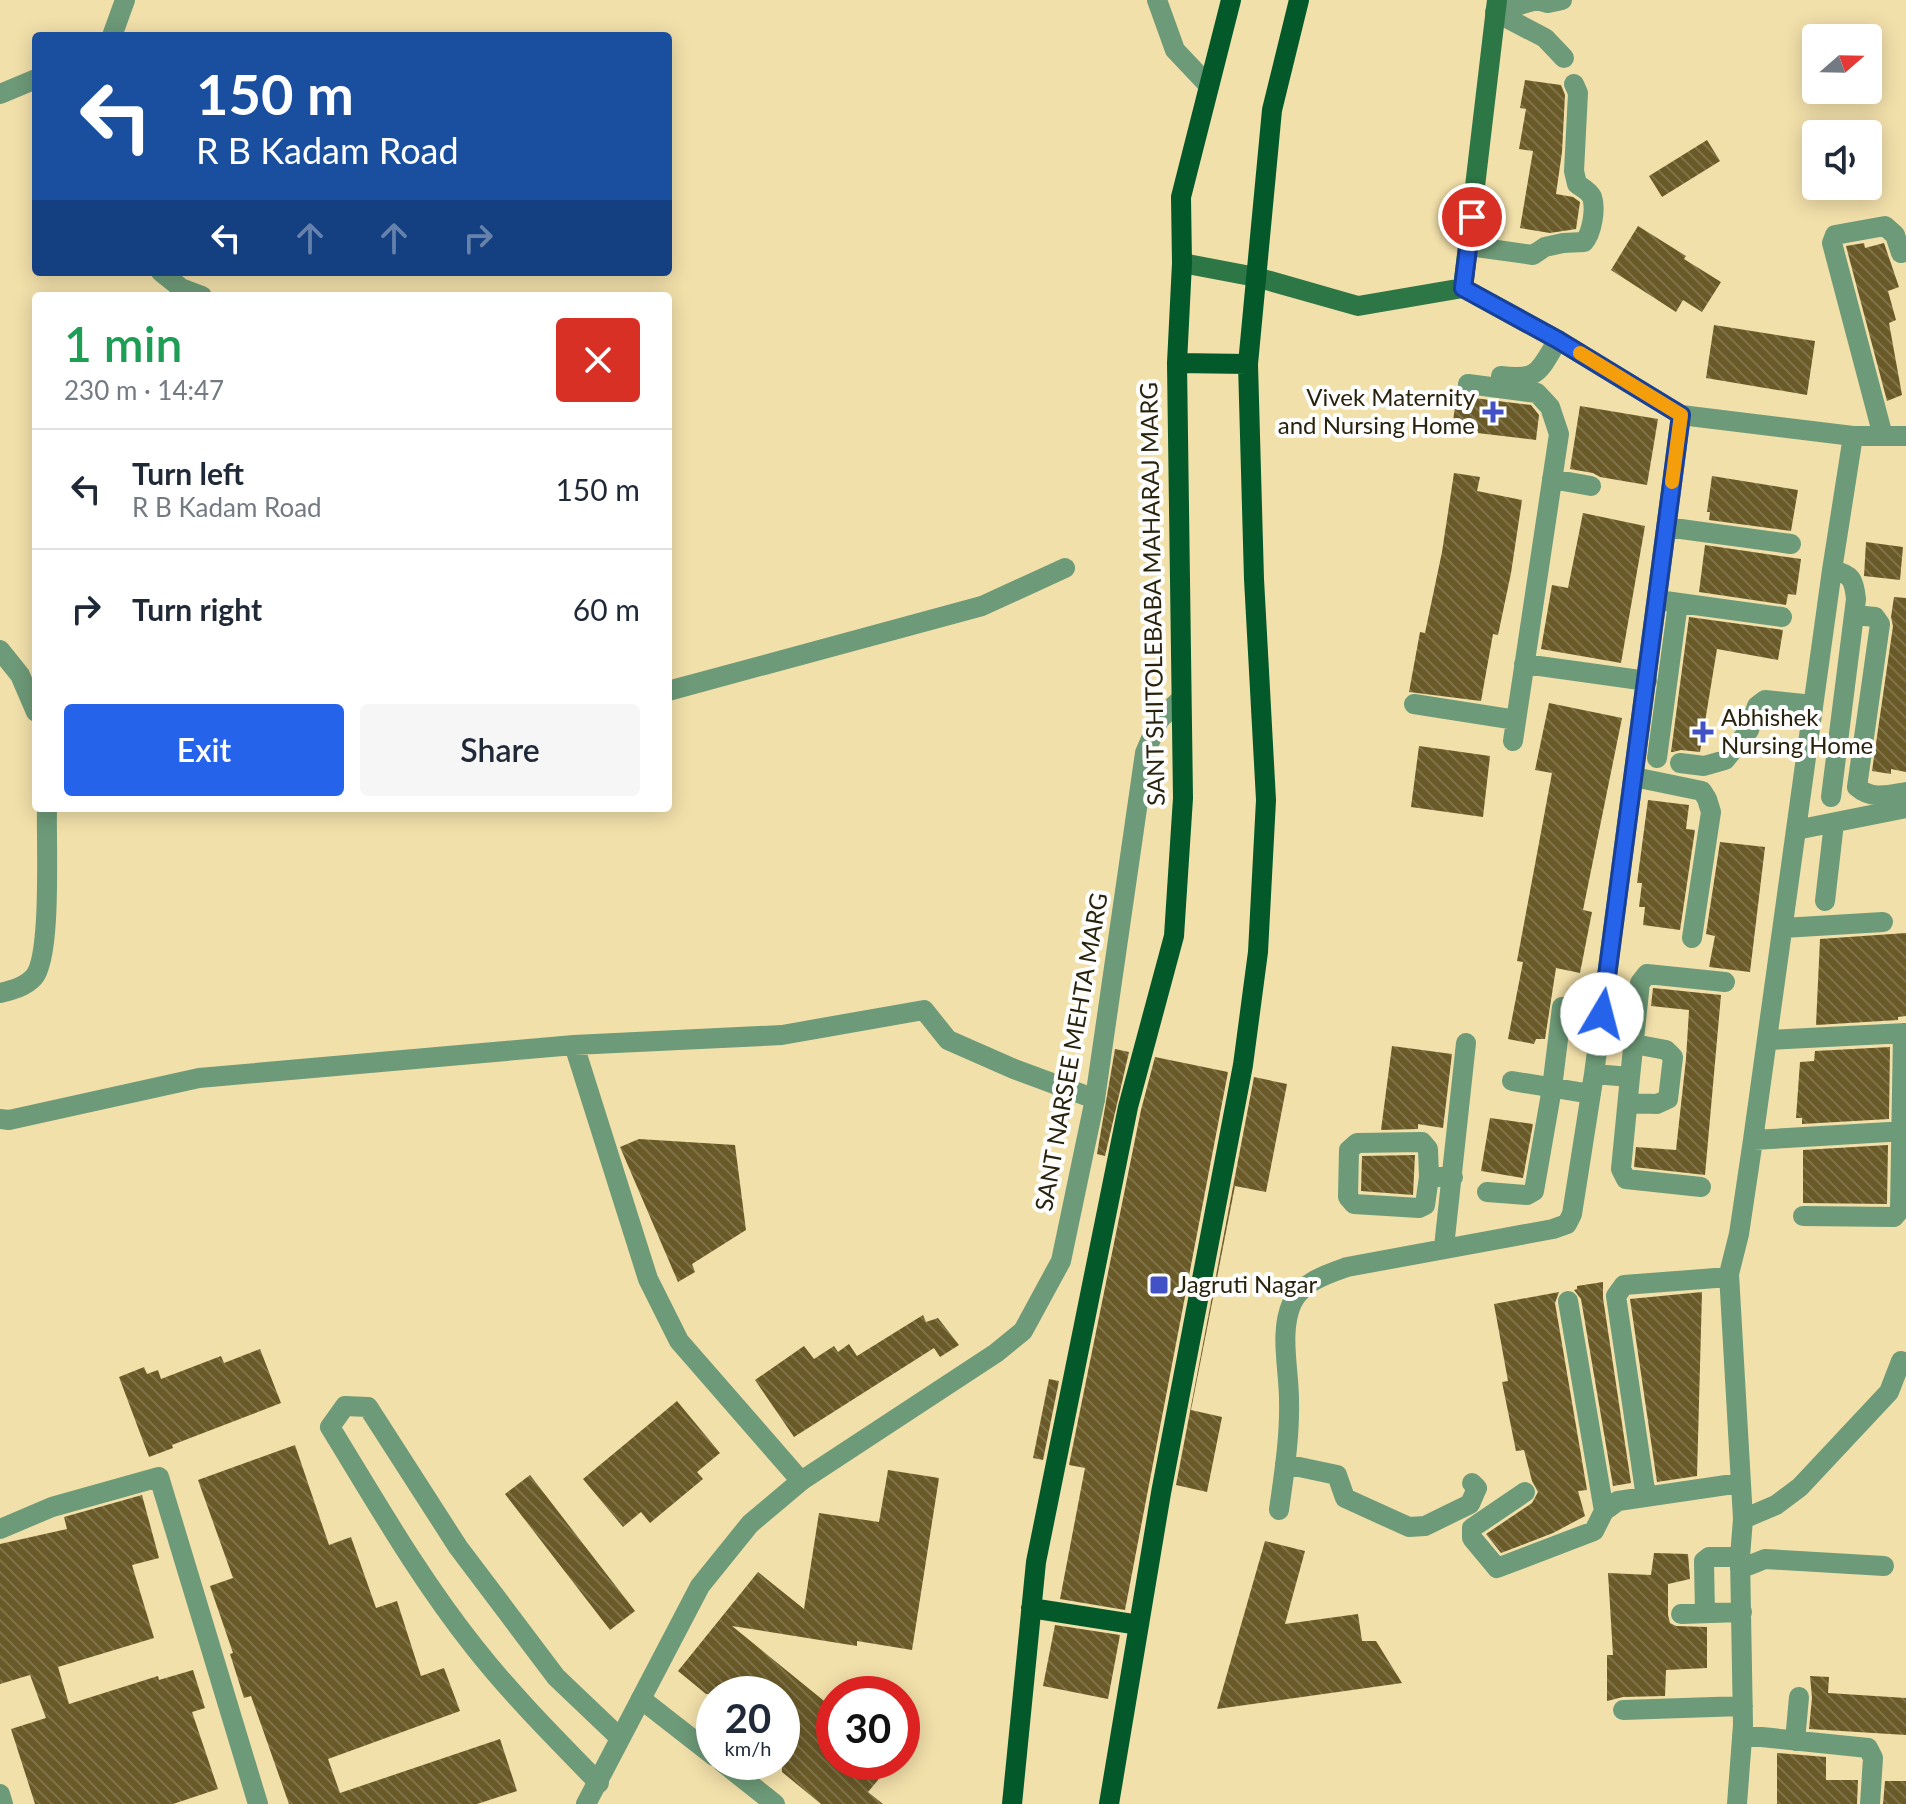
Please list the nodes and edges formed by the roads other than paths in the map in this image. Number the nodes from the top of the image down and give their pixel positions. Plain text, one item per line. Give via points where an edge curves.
1 (125, 0) edge
2 (1157, 0) edge
3 (1231, 0) edge
4 (1299, 0) edge
5 (1537, 0) edge
6 (1562, 0) edge
7 (1496, 6) edge
8 (113, 32) edge
9 (1564, 58) dead end
10 (32, 81) edge
11 (1574, 84) dead end
12 (1209, 86) junction
13 (0, 94) edge
14 (1469, 246) junction
15 (1901, 253) dead end
16 (1182, 263) junction
17 (166, 276) edge
18 (1256, 277) junction
19 (1463, 288) junction
20 (192, 292) edge
21 (1558, 340) junction
22 (1177, 363) junction
23 (1248, 364) junction
24 (1495, 375) dead end
25 (1468, 384) dead end
26 (1528, 384) junction
27 (1681, 415) junction
28 (1853, 436) junction
29 (1883, 436) junction
30 (1906, 436) edge
31 (1552, 479) junction
32 (1591, 486) dead end
33 (1666, 527) junction
34 (1791, 544) dead end
35 (1065, 568) dead end
36 (1832, 570) junction
37 (1657, 600) junction
38 (1678, 603) junction
39 (1854, 615) junction
40 (1782, 617) dead end
41 (0, 650) edge
42 (1524, 664) junction
43 (28, 673) edge
44 (1647, 681) junction
45 (672, 690) edge
46 (1180, 700) junction
47 (1414, 704) dead end
48 (1813, 705) junction
49 (1657, 758) dead end
50 (1680, 763) dead end
51 (1634, 777) junction
52 (1906, 792) edge
53 (1831, 797) dead end
54 (1906, 808) edge
55 (47, 812) edge
56 (1834, 823) junction
57 (1796, 830) junction
58 (1825, 901) dead end
59 (1883, 922) dead end
60 (1783, 928) junction
61 (1692, 938) dead end
62 (1725, 982) dead end
63 (0, 993) edge
64 (1562, 1007) dead end
65 (1905, 1033) edge
66 (1768, 1040) junction
67 (1466, 1043) dead end
68 (1634, 1044) junction
69 (574, 1045) junction
70 (1630, 1077) junction
71 (1512, 1081) dead end
72 (1592, 1084) junction
73 (1552, 1088) junction
74 (1095, 1099) junction
75 (1628, 1103) junction
76 (0, 1119) edge
77 (1903, 1131) edge
78 (1753, 1140) junction
79 (1429, 1177) junction
80 (1453, 1177) junction
81 (1701, 1187) dead end
82 (1487, 1192) dead end
83 (1803, 1216) dead end
84 (1444, 1247) junction
85 (1729, 1277) junction
86 (1568, 1301) dead end
87 (1901, 1361) dead end
88 (1285, 1464) junction
89 (801, 1481) junction
90 (1472, 1483) dead end
91 (1740, 1483) junction
92 (1525, 1492) dead end
93 (1646, 1497) junction
94 (1279, 1510) dead end
95 (1604, 1511) junction
96 (1743, 1519) junction
97 (0, 1529) edge
98 (1740, 1563) junction
99 (1884, 1566) dead end
100 (1031, 1608) junction
101 (1742, 1612) junction
102 (1681, 1614) dead end
103 (1705, 1614) junction
104 (1139, 1625) junction
105 (1799, 1697) dead end
106 (641, 1699) junction
107 (1743, 1706) junction
108 (1623, 1710) dead end
109 (1742, 1735) junction
110 (620, 1738) junction
111 (1795, 1741) junction
112 (696, 1742) edge
113 (745, 1780) edge
114 (599, 1783) junction
115 (0, 1794) edge
116 (3, 1804) edge
117 (258, 1804) edge
118 (586, 1804) edge
119 (775, 1804) edge
120 (1012, 1804) edge
121 (1109, 1804) edge
122 (1737, 1804) edge
123 (1870, 1804) edge

1 - 8 street
2 - 12 street via 1175,50
3 - 12 main road, SANT SHITOLEBABA MAHARAJ MARG
4 - 18 main road via 1272,110
5 - 6 street
5 - 7 street
7 - 9 street via 1545,38
7 - 14 main road
10 - 13 street
11 - 14 street via 1574,171 1577,184 1593,200 1591,234 1584,242 1545,247 1533,255
12 - 16 main road, SANT SHITOLEBABA MAHARAJ MARG via 1181,197
14 - 19 main road
15 - 29 street via 1895,235 1885,226 1835,235 1832,243
16 - 18 main road
16 - 22 main road, SANT SHITOLEBABA MAHARAJ MARG
17 - 20 street
18 - 19 main road via 1358,306
18 - 23 main road
19 - 21 street
21 - 26 street
21 - 27 street
22 - 23 main road
22 - 46 main road, SANT SHITOLEBABA MAHARAJ MARG
23 - 104 main road via 1266,800 1258,952 1243,1065
24 - 26 street
25 - 26 street
26 - 31 street via 1550,407 1559,434
27 - 28 street
27 - 33 street
28 - 29 street
28 - 36 street
29 - 30 street
31 - 32 street
31 - 42 street
33 - 34 street
33 - 37 street
35 - 45 street via 982,606
36 - 39 street via 1854,580
36 - 48 street
37 - 38 street
37 - 44 street
38 - 40 street
38 - 49 street
39 - 52 street via 1875,617 1880,624 1857,787 1883,796
39 - 53 street
41 - 43 street
42 - 44 street
42 - 47 street via 1514,730
44 - 51 street
46 - 74 street, SANT NARSEE MEHTA MARG via 1159,720 1145,753
46 - 100 main road, SANT SHITOLEBABA MAHARAJ MARG via 1183,798 1174,936 1111,1186
48 - 50 street via 1765,700 1725,760 1704,766
48 - 57 street
51 - 61 street via 1702,791 1707,799 1711,812
51 - 72 street
54 - 56 street
55 - 63 street via 41,965 22,986
56 - 57 street
56 - 58 street
57 - 60 street
59 - 60 street
60 - 66 street
62 - 68 street via 1647,974 1640,983
64 - 73 street
65 - 66 street
65 - 77 street
66 - 78 street
67 - 80 street
68 - 70 street
68 - 75 street via 1666,1050 1673,1057 1668,1099
69 - 74 street via 782,1035 924,1010 948,1040
69 - 76 street via 199,1078
69 - 89 street via 648,1279 671,1328
70 - 72 street
70 - 75 street
71 - 73 street
72 - 73 street
72 - 84 street via 1567,1224
73 - 82 street via 1534,1191
74 - 89 street, SANT NARSEE MEHTA MARG via 1061,1261 1023,1331
75 - 81 street via 1621,1169 1626,1179
77 - 78 street
77 - 83 street via 1900,1210 1894,1217
78 - 85 street
79 - 79 street via 1428,1149 1422,1142 1357,1143 1349,1150 1348,1197 1354,1204 1419,1208 1425,1205
79 - 80 street
80 - 84 street
84 - 88 street via 1325,1274 1293,1300 1286,1324 1290,1401
85 - 91 street
85 - 93 street via 1624,1285 1616,1296
86 - 95 street
87 - 96 street via 1889,1392 1800,1487
88 - 90 street via 1337,1475 1345,1498 1409,1527 1425,1526 1470,1504 1477,1488
88 - 94 street
89 - 106 street, SANT NARSEE MEHTA MARG via 750,1524 700,1586
91 - 93 street
91 - 96 street
92 - 95 street via 1472,1528 1472,1538 1497,1568 1594,1531
93 - 95 street via 1618,1501
96 - 98 street
97 - 117 street via 52,1507 159,1477
98 - 99 street via 1765,1559
98 - 101 street
98 - 103 street via 1709,1557 1704,1561
100 - 104 main road
100 - 120 main road, SANT SHITOLEBABA MAHARAJ MARG
101 - 103 street
101 - 107 street
102 - 103 street
104 - 121 main road
105 - 111 street
106 - 110 street, SANT NARSEE MEHTA MARG
106 - 112 street
107 - 108 street
107 - 109 street
109 - 111 street
109 - 122 street
110 - 114 street, SANT NARSEE MEHTA MARG
110 - 114 street via 556,1677 458,1547 368,1407 345,1406 330,1427 424,1577 473,1646
111 - 123 street via 1868,1748 1873,1758
113 - 119 street
114 - 118 street, SANT NARSEE MEHTA MARG
115 - 116 street

